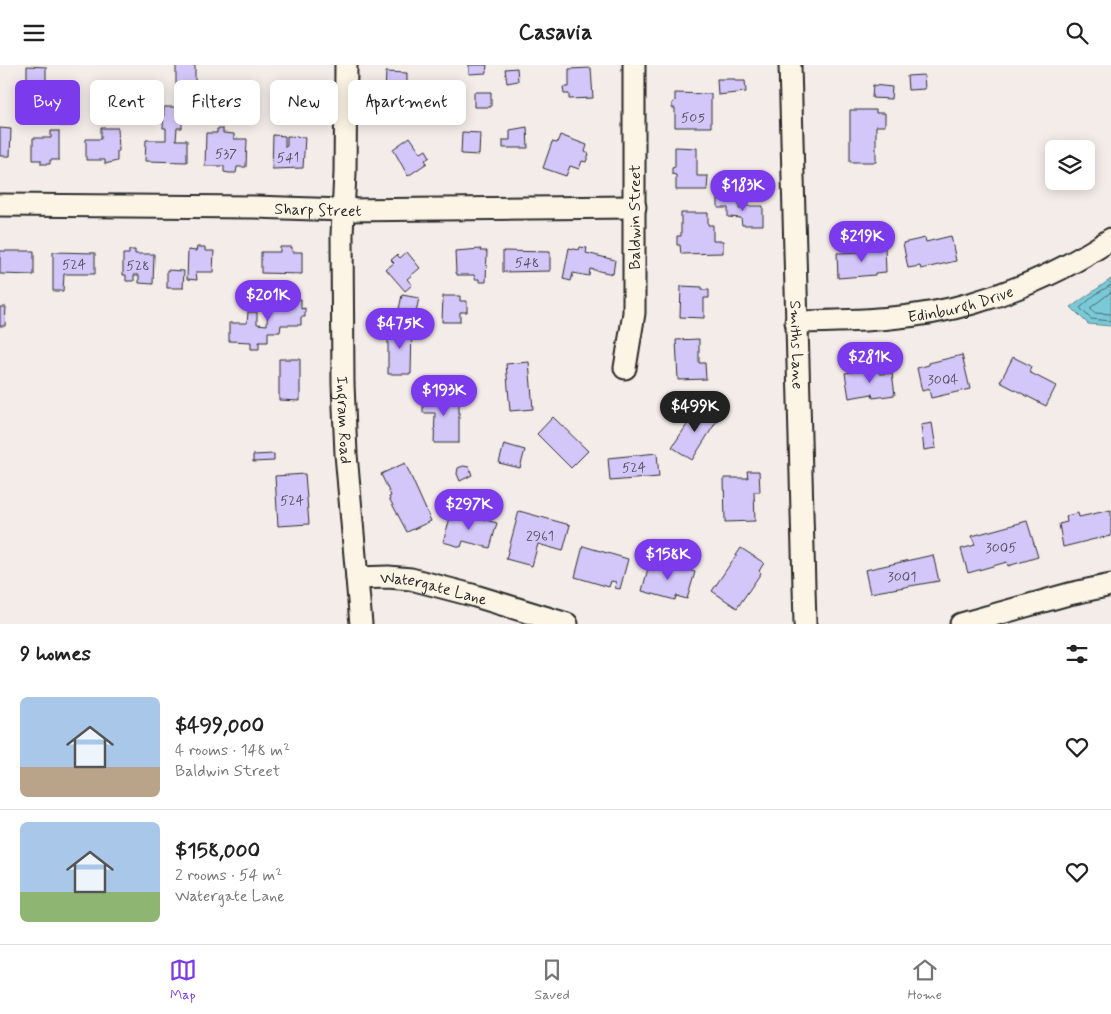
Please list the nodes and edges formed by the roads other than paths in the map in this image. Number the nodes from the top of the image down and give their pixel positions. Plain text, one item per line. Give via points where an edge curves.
1 (346, 65) edge
2 (634, 65) edge
3 (790, 65) edge
4 (0, 205) edge
5 (635, 207) junction
6 (343, 210) junction
7 (1111, 239) edge
8 (796, 322) junction
9 (625, 368) dead end
10 (356, 578) junction
11 (1111, 585) edge
12 (361, 624) edge
13 (567, 624) edge
14 (805, 624) edge
15 (960, 624) edge

1 - 6 street, Ingram Road
2 - 5 street, Baldwin Street
3 - 8 street, Smiths Lane
4 - 6 street, Sharp Street
5 - 6 street, Sharp Street
5 - 9 street, Baldwin Street via 634,313
6 - 10 street, Ingram Road via 343,374
7 - 8 street, Edinburgh Drive via 1054,271 972,303 929,313 874,320
8 - 14 street, Smiths Lane
10 - 12 street, Ingram Road
10 - 13 street, Watergate Lane via 411,579
11 - 15 street

